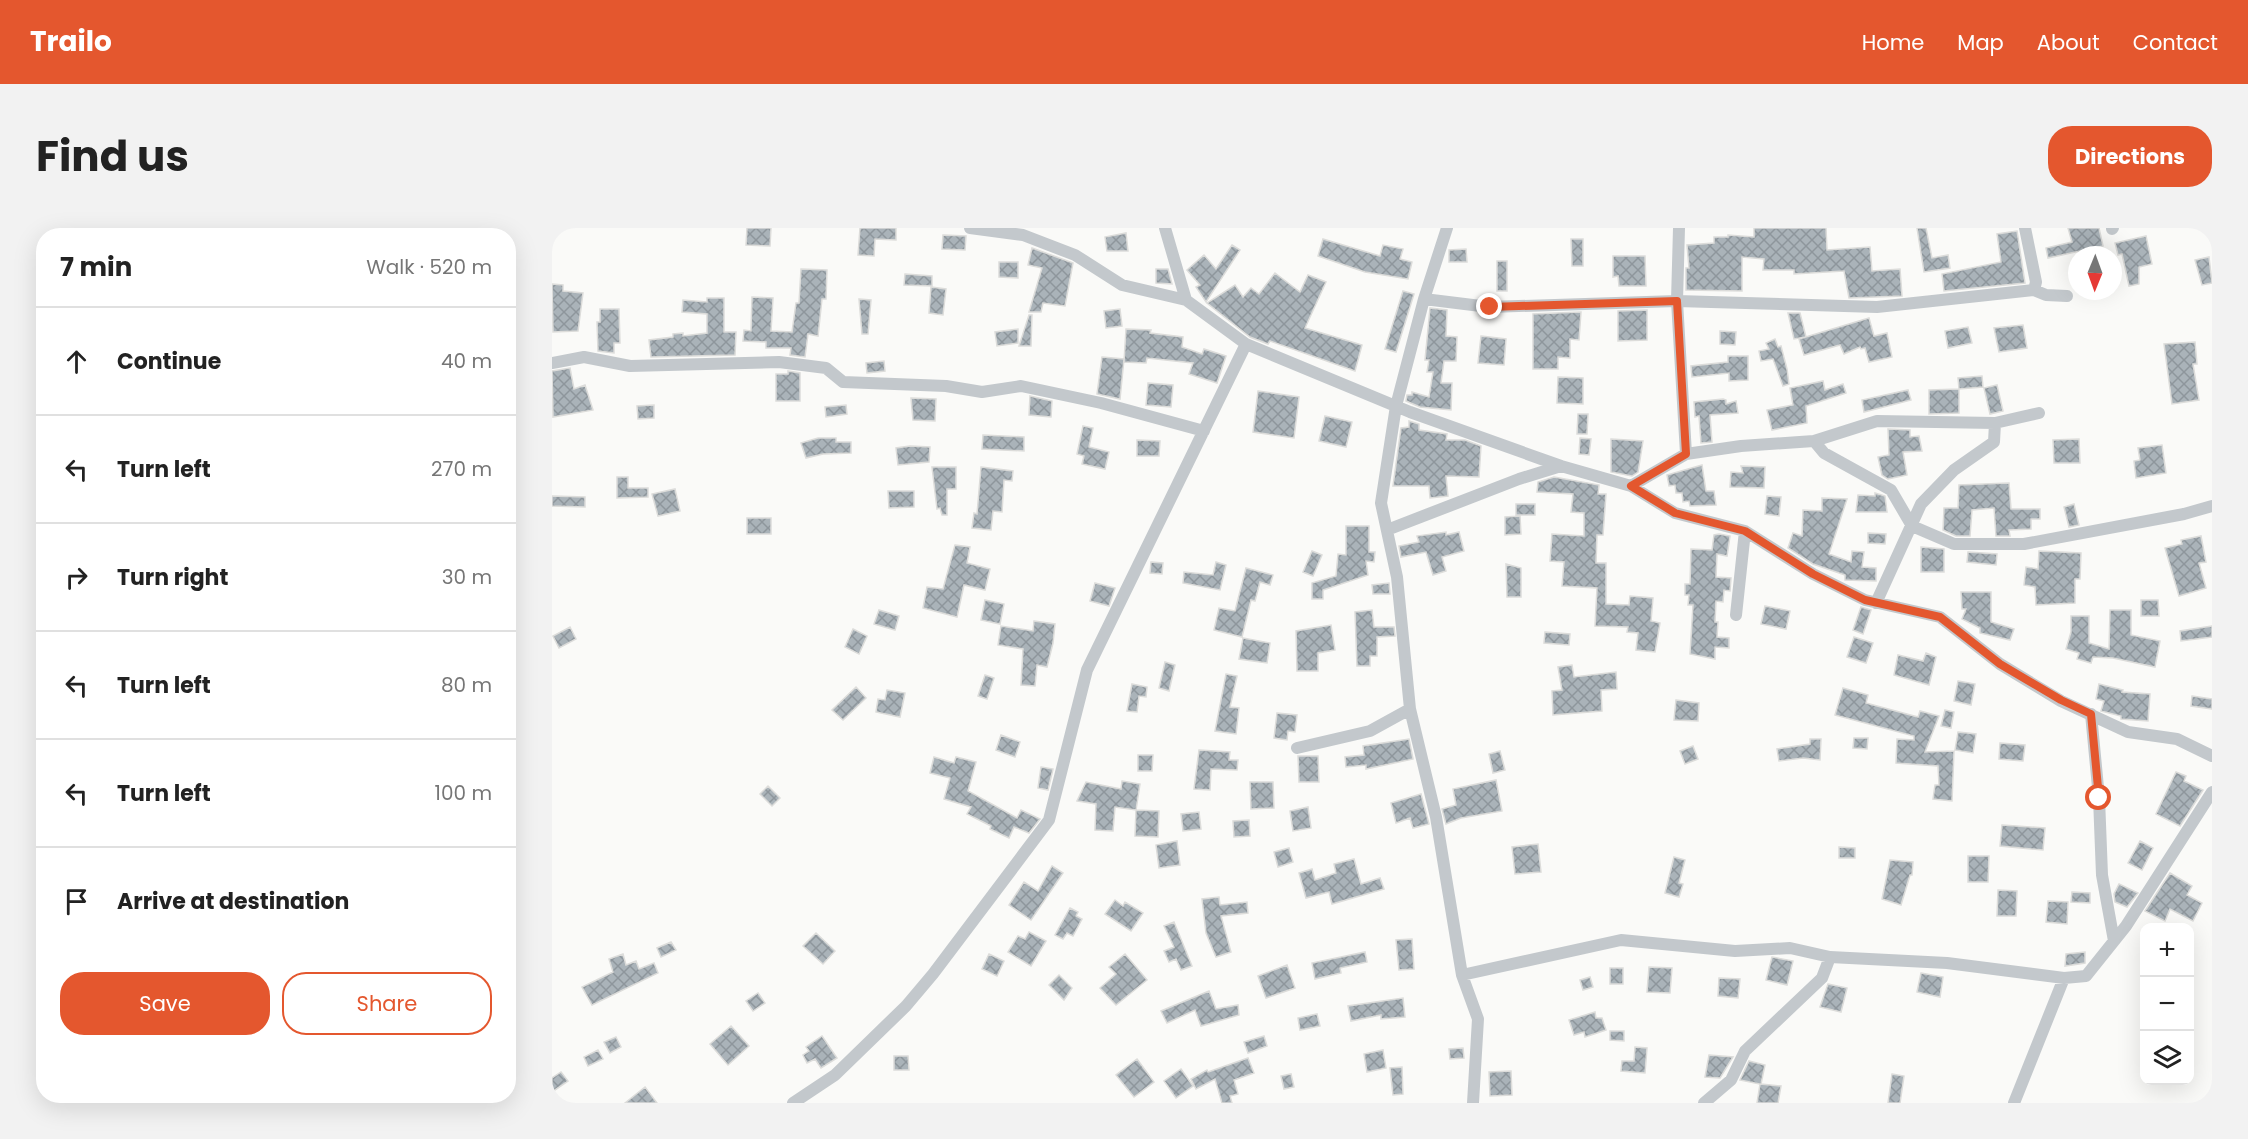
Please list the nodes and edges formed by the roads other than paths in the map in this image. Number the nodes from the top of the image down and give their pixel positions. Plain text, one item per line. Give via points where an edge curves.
1 (970, 228) edge
2 (1165, 228) edge
3 (1447, 228) edge
4 (1679, 228) edge
5 (2025, 228) edge
6 (2034, 290) junction
7 (2067, 296) dead end
8 (1424, 299) junction
9 (1186, 300) junction
10 (1677, 301) junction
11 (1246, 344) junction
12 (552, 363) edge
13 (1396, 406) junction
14 (2039, 413) dead end
15 (1995, 423) junction
16 (1203, 431) junction
17 (1814, 441) junction
18 (1686, 454) junction
19 (1561, 466) junction
20 (1631, 486) junction
21 (2212, 506) edge
22 (1912, 526) junction
23 (1387, 530) junction
24 (1745, 531) junction
25 (1876, 603) junction
26 (1736, 615) dead end
27 (1410, 709) junction
28 (2091, 714) junction
29 (1297, 748) dead end
30 (2212, 756) edge
31 (2212, 792) edge
32 (2114, 941) junction
33 (1830, 957) junction
34 (1462, 975) junction
35 (2064, 978) junction
36 (793, 1103) edge
37 (1473, 1103) edge
38 (1704, 1103) edge
39 (2014, 1103) edge

1 - 9 street via 1023,235 1075,255 1122,285
2 - 9 street
3 - 8 street
4 - 10 street
5 - 6 street via 2036,282
6 - 7 street
6 - 10 street via 1877,307
8 - 10 street via 1490,307
8 - 13 street
9 - 11 street
10 - 18 street
11 - 13 street
11 - 16 street
12 - 16 street via 584,357 630,366 778,362 826,369 843,382 946,386 982,392 1021,386
13 - 19 street
13 - 23 street via 1380,503
14 - 15 street
15 - 17 street via 1877,421
15 - 22 street via 1994,442 1954,470 1921,504
16 - 36 street via 1087,670 1049,820 906,1006 835,1075
17 - 18 street
17 - 22 street via 1824,453 1891,490
18 - 20 street
19 - 20 street
19 - 23 street
20 - 24 street via 1675,513
21 - 22 street via 2024,544 1954,544
22 - 25 street
23 - 27 street via 1397,577
24 - 25 street via 1813,574
24 - 26 street
25 - 28 street via 1940,617 2000,664
27 - 29 street via 1370,731
27 - 34 street via 1436,817
28 - 30 street via 2128,732 2177,740
28 - 32 street via 2102,875
31 - 32 street
32 - 35 street via 2086,976
33 - 34 street via 1790,948 1735,951 1622,940
33 - 35 street via 1947,963
33 - 38 street via 1822,978 1745,1051 1731,1080
34 - 37 street via 1478,1019
35 - 39 street

